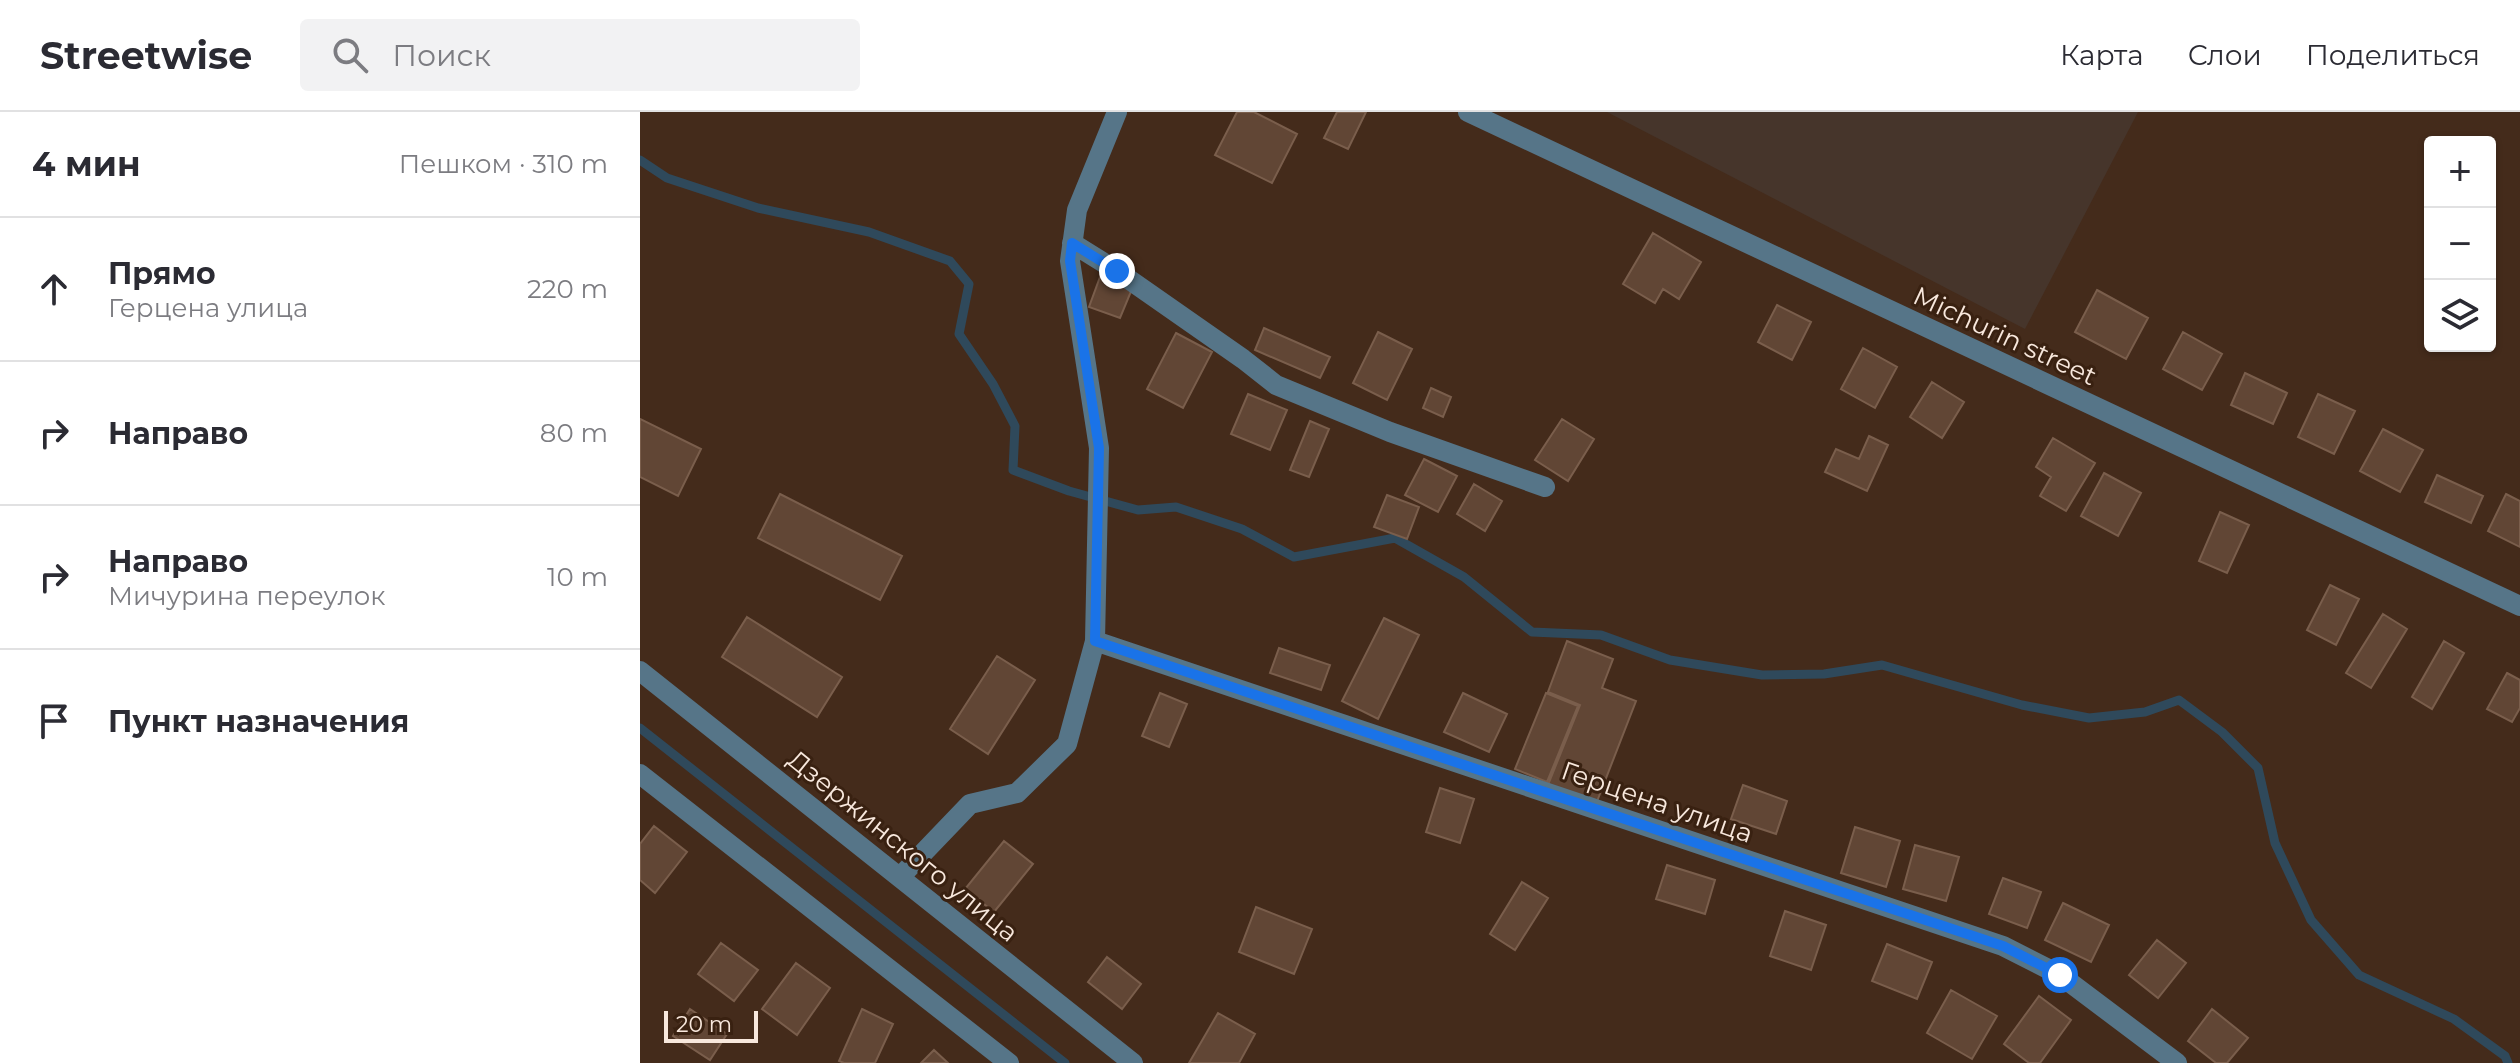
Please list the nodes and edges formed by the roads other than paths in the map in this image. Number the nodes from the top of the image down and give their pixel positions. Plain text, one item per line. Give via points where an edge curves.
1 (1117, 112) edge
2 (1468, 112) edge
3 (1072, 243) junction
4 (1545, 487) dead end
5 (2520, 606) edge
6 (1095, 641) junction
7 (640, 671) edge
8 (640, 774) edge
9 (900, 877) junction
10 (1009, 1063) edge
11 (1133, 1063) edge
12 (2177, 1063) edge

1 - 3 street via 1077,210
2 - 5 street, Michurin street
3 - 4 street via 1276,385
3 - 6 street via 1070,261 1099,448
6 - 9 street via 1067,744 1017,793 970,804
6 - 12 street, Герцена улица via 2003,946 2060,975
7 - 9 street, Дзержинского улица
8 - 10 street
9 - 11 street, Дзержинского улица

